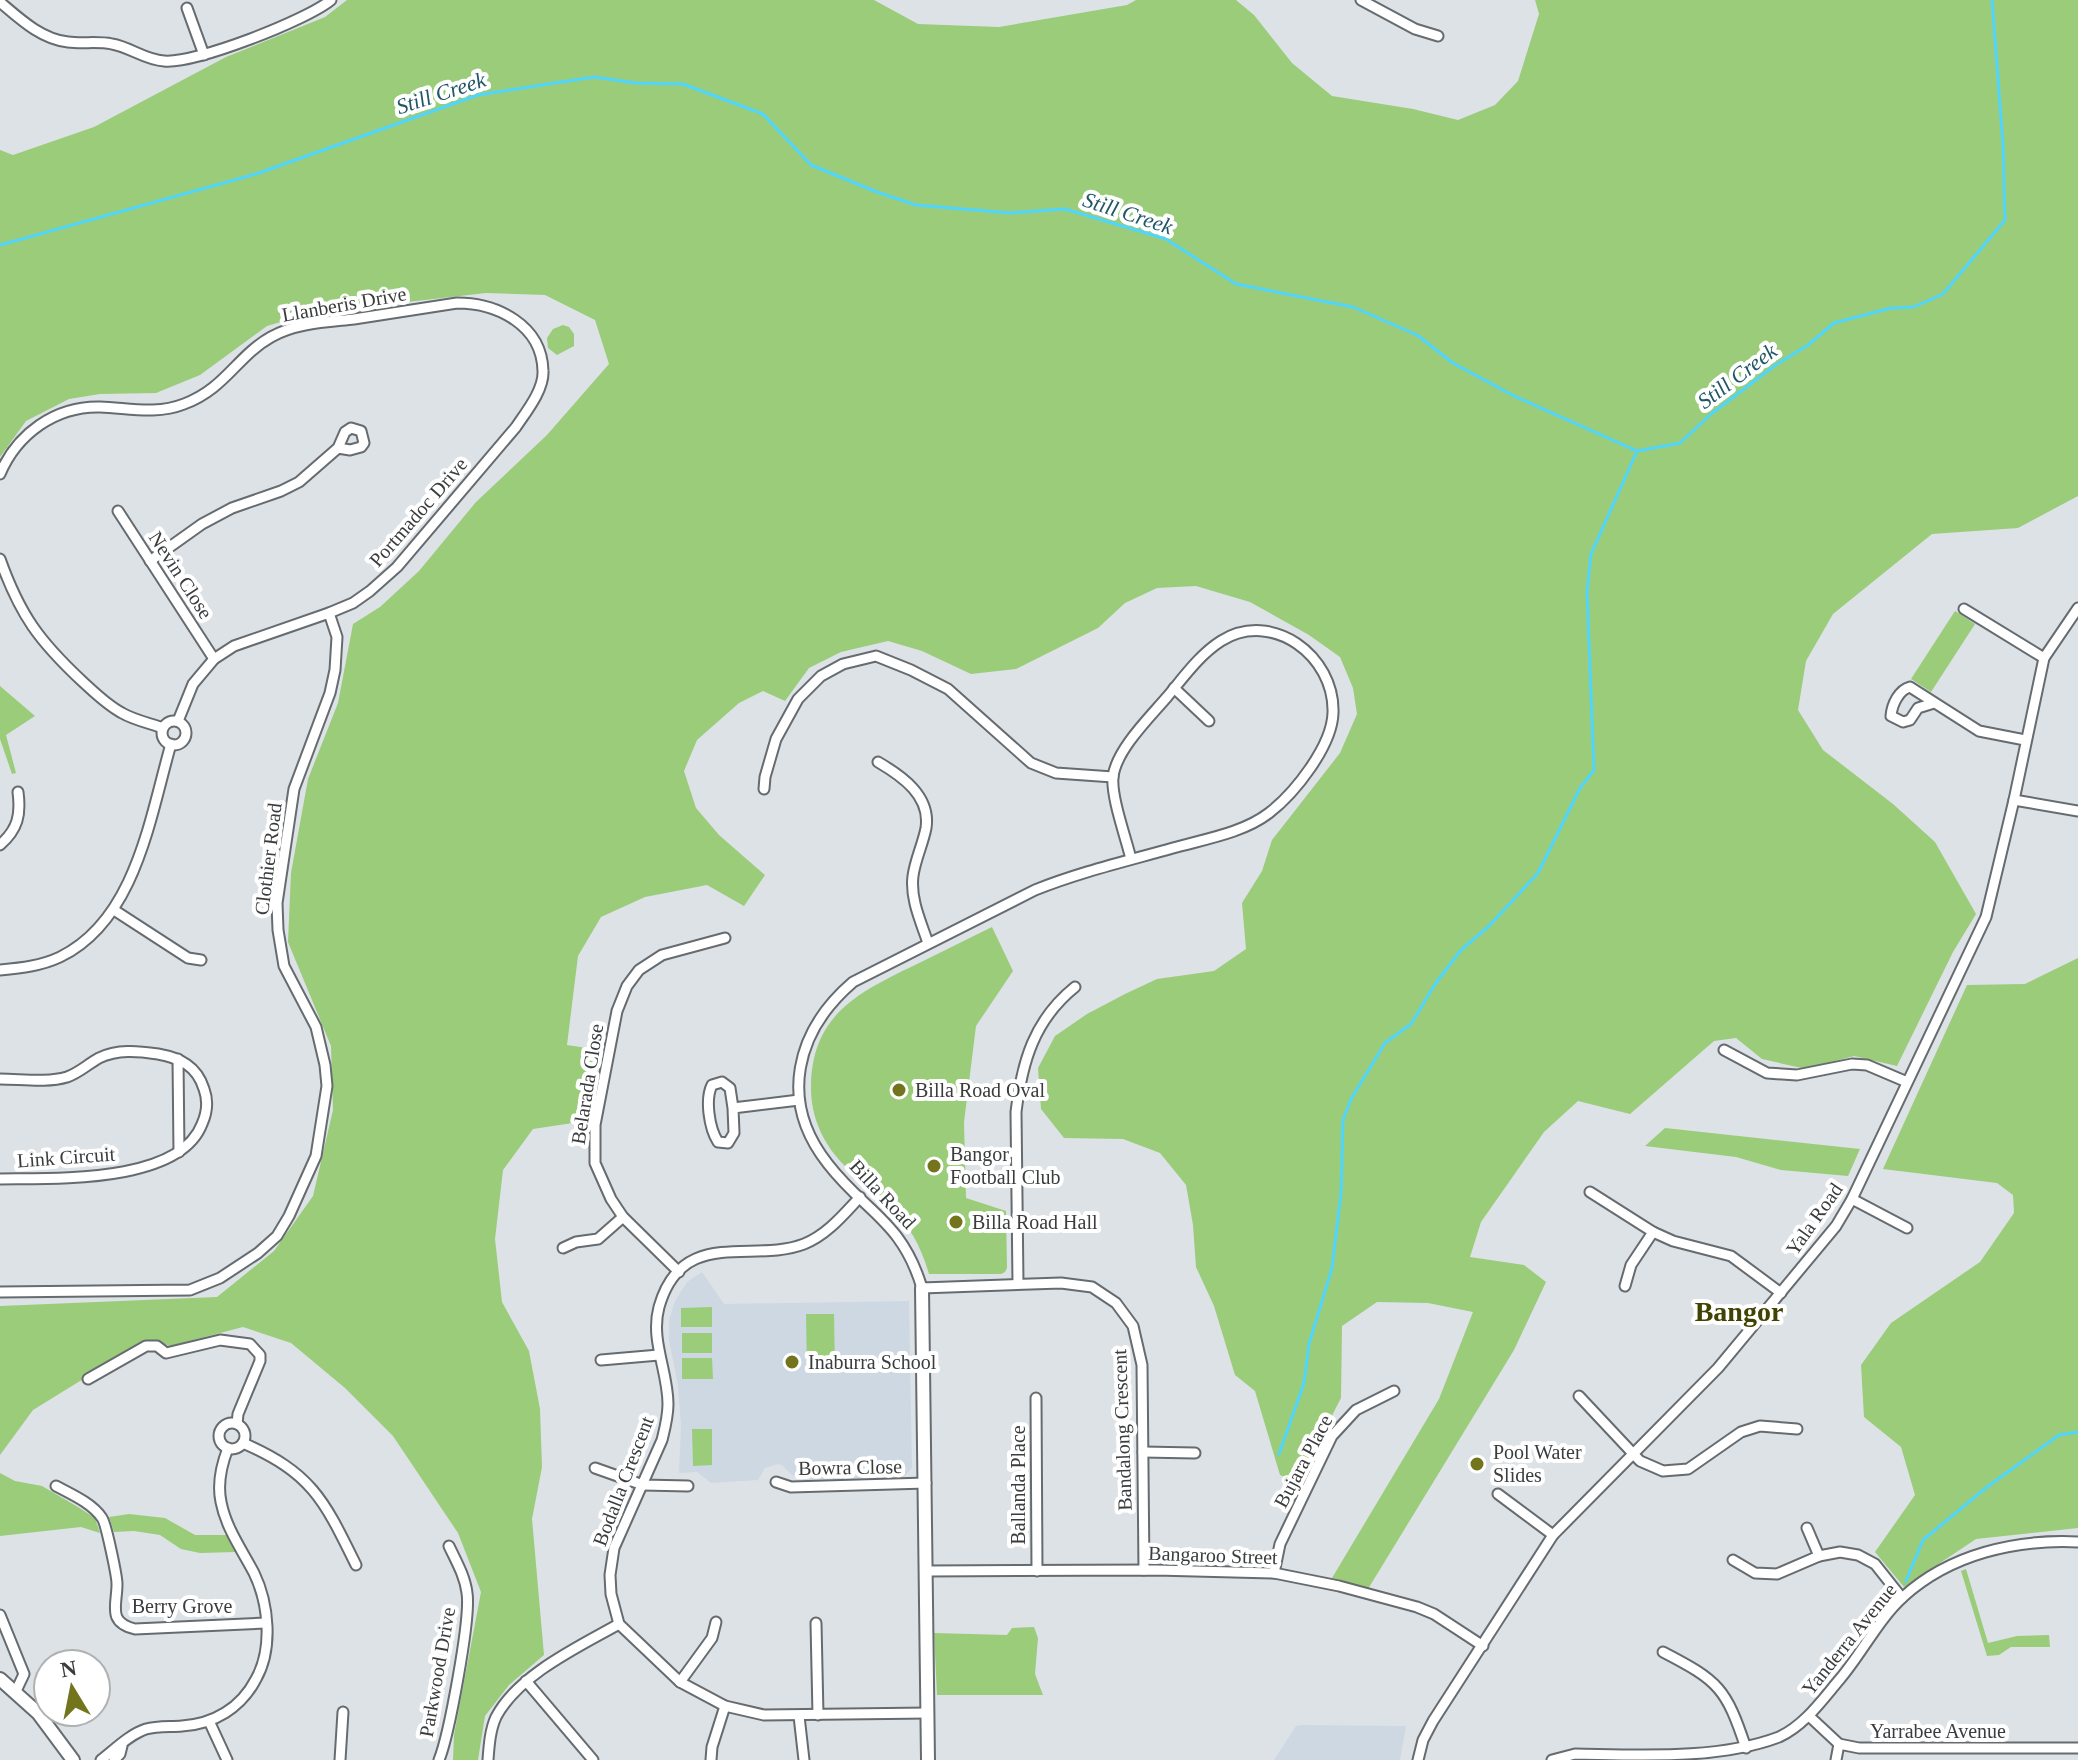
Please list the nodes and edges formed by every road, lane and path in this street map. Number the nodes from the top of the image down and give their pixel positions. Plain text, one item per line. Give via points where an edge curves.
1 (331, 0) edge
2 (1361, 0) edge
3 (1379, 0) edge
4 (0, 1) edge
5 (187, 8) dead end
6 (1395, 18) junction
7 (1438, 36) dead end
8 (204, 55) junction
9 (544, 372) joint
10 (338, 448) dead end
11 (0, 474) edge
12 (118, 511) dead end
13 (0, 559) edge
14 (150, 561) junction
15 (1964, 609) dead end
16 (2078, 610) edge
17 (329, 613) junction
18 (2044, 658) junction
19 (214, 659) junction
20 (1174, 688) junction
21 (1934, 703) junction
22 (178, 721) junction
23 (1209, 721) dead end
24 (163, 728) junction
25 (2025, 740) junction
26 (171, 744) junction
27 (878, 762) dead end
28 (1113, 777) junction
29 (764, 789) dead end
30 (18, 792) dead end
31 (2014, 800) junction
32 (2078, 811) edge
33 (0, 845) edge
34 (1131, 859) junction
35 (114, 910) junction
36 (725, 938) dead end
37 (928, 943) junction
38 (201, 960) dead end
39 (0, 970) edge
40 (1075, 987) dead end
41 (1724, 1050) dead end
42 (178, 1059) junction
43 (0, 1079) edge
44 (1907, 1082) junction
45 (799, 1100) junction
46 (733, 1108) junction
47 (179, 1152) junction
48 (0, 1179) edge
49 (1590, 1192) dead end
50 (860, 1197) junction
51 (1852, 1199) junction
52 (623, 1217) junction
53 (1907, 1228) dead end
54 (1653, 1232) junction
55 (563, 1248) dead end
56 (679, 1272) junction
57 (1018, 1284) junction
58 (1625, 1286) dead end
59 (922, 1288) junction
60 (0, 1292) edge
61 (1781, 1293) junction
62 (659, 1355) junction
63 (601, 1360) dead end
64 (88, 1379) dead end
65 (1394, 1391) dead end
66 (1579, 1396) dead end
67 (1036, 1398) dead end
68 (237, 1424) junction
69 (1797, 1429) dead end
70 (243, 1443) junction
71 (228, 1448) junction
72 (1143, 1452) junction
73 (1195, 1453) dead end
74 (1635, 1453) junction
75 (595, 1468) dead end
76 (776, 1482) dead end
77 (926, 1483) junction
78 (643, 1485) junction
79 (56, 1486) dead end
80 (688, 1486) dead end
81 (1498, 1494) dead end
82 (1807, 1528) dead end
83 (1553, 1535) junction
84 (2078, 1542) edge
85 (449, 1546) dead end
86 (1819, 1556) junction
87 (1733, 1560) dead end
88 (356, 1565) dead end
89 (1144, 1570) junction
90 (927, 1571) junction
91 (1037, 1571) junction
92 (1274, 1573) junction
93 (1902, 1598) junction
94 (0, 1615) edge
95 (716, 1622) dead end
96 (266, 1623) junction
97 (816, 1623) dead end
98 (619, 1624) junction
99 (1483, 1646) junction
100 (1663, 1652) dead end
101 (0, 1679) edge
102 (526, 1681) junction
103 (680, 1682) junction
104 (16, 1691) junction
105 (725, 1706) junction
106 (343, 1712) dead end
107 (928, 1713) junction
108 (818, 1715) junction
109 (799, 1716) junction
110 (1809, 1716) junction
111 (209, 1721) junction
112 (1839, 1744) junction
113 (122, 1746) junction
114 (1746, 1748) junction
115 (2078, 1748) edge
116 (2002, 1749) junction
117 (73, 1760) edge
118 (101, 1760) edge
119 (114, 1760) edge
120 (227, 1760) edge
121 (340, 1760) edge
122 (439, 1760) edge
123 (488, 1760) edge
124 (593, 1760) edge
125 (711, 1760) edge
126 (804, 1760) edge
127 (928, 1760) edge
128 (1418, 1760) edge
129 (1552, 1760) edge
130 (1836, 1760) edge
131 (2003, 1760) edge

1 - 8 street via 312,13
2 - 6 street
3 - 6 street
4 - 8 street via 36,31 61,41 109,43 167,62
5 - 8 street
6 - 7 street
9 - 11 street, Llanberis Drive via 520,323 489,306 457,303 306,325 258,346 219,386 183,405 148,411 87,407 46,420 18,442
9 - 17 street, Portmadoc Drive via 533,403 516,427 397,567 353,603
10 - 14 street via 299,482 232,508
12 - 14 street, Nevin Close
13 - 24 street via 27,621 61,661 124,715
14 - 19 street, Nevin Close
15 - 18 street
16 - 18 street, Yala Road
17 - 19 street, Portmadoc Drive via 234,646
17 - 60 street, Clothier Road via 337,637 335,670 294,789 277,903 284,966 316,1027 327,1086 316,1156 289,1216 258,1253 190,1290
18 - 25 street, Yala Road
19 - 22 street, Portmadoc Drive via 193,684
20 - 23 street
20 - 28 street, Billa Road via 1134,735
20 - 34 street, Billa Road via 1222,640 1244,631 1269,631 1303,645 1322,666 1333,714 1321,751 1293,791 1269,813 1218,836
21 - 21 street via 1918,708 1910,720 1891,716 1906,688
21 - 25 street via 1979,731
22 - 24 street
22 - 26 street via 186,734 183,741
24 - 26 street via 162,736
25 - 31 street, Yala Road
26 - 35 street via 134,871
27 - 37 street via 905,778 922,800 926,826 912,878
28 - 29 street via 1056,773 1031,763 948,689 876,656 821,676 798,699 776,739
28 - 34 street
30 - 33 street via 17,824
31 - 32 street
31 - 44 street, Yala Road via 1986,917
34 - 37 street, Billa Road via 1035,890
35 - 38 street via 188,958
35 - 39 street via 90,938 61,956
36 - 52 street, Belarada Close via 651,961 633,977 619,1003 593,1144 602,1183
37 - 45 street, Billa Road via 853,982 836,997 812,1029 801,1061
40 - 57 street via 1039,1025 1019,1085
41 - 44 street via 1767,1073 1797,1075 1852,1064
42 - 43 street via 119,1052 59,1078
42 - 47 street
42 - 47 street via 197,1074 206,1104 200,1130
44 - 51 street, Yala Road
45 - 46 street
45 - 50 street, Billa Road via 811,1140
46 - 46 street via 734,1133 722,1144 711,1129 712,1085 722,1082 730,1088
47 - 48 street, Link Circuit via 122,1173
49 - 54 street
50 - 56 street via 805,1244 714,1252
50 - 59 street, Billa Road via 897,1235
51 - 53 street
51 - 61 street, Yala Road
52 - 55 street via 601,1237
52 - 56 street, Belarada Close
54 - 58 street via 1631,1265
54 - 61 street via 1731,1256
56 - 62 street, Bodalla Crescent via 658,1309
57 - 59 street, Bandalong Crescent
57 - 72 street, Bandalong Crescent via 1092,1287 1116,1303 1133,1326 1142,1365
59 - 77 street, Billa Road
61 - 74 street, Yala Road via 1718,1368
62 - 63 street
62 - 78 street, Bodalla Crescent via 667,1422
64 - 68 street via 146,1346 166,1353 220,1340 250,1344 260,1361
65 - 92 street, Bujara Place via 1356,1410 1332,1436 1280,1544
66 - 74 street
67 - 91 street, Ballanda Place
68 - 70 street via 244,1432
68 - 71 street via 220,1432
69 - 74 street via 1760,1426 1741,1432 1688,1469 1663,1471 1640,1461
70 - 71 street
70 - 88 street via 303,1478
71 - 96 street via 220,1474 221,1501 226,1522 261,1590
72 - 73 street
72 - 89 street, Bandalong Crescent
74 - 83 street, Yala Road
75 - 78 street
76 - 77 street, Bowra Close via 791,1487
77 - 90 street, Billa Road
78 - 80 street
78 - 98 street, Bodalla Crescent via 614,1548 611,1594
79 - 96 street, Berry Grove via 100,1514 107,1527 117,1583 114,1605 123,1626
81 - 83 street
82 - 86 street
83 - 99 street, Yala Road
84 - 93 street, Yanderra Avenue via 2046,1540 1988,1550 1932,1575
85 - 122 street, Parkwood Drive via 468,1603
86 - 87 street via 1777,1574 1755,1573
86 - 93 street via 1858,1555 1875,1564
89 - 91 street, Bangaroo Street
89 - 92 street, Bangaroo Street
90 - 91 street, Bangaroo Street
90 - 107 street, Billa Road
92 - 99 street, Bangaroo Street via 1417,1607
93 - 110 street, Yanderra Avenue
94 - 104 street via 24,1674
95 - 103 street via 712,1638
96 - 111 street via 257,1678 239,1702
97 - 108 street
98 - 102 street
98 - 103 street
99 - 128 street, Yala Road via 1433,1721
100 - 114 street via 1704,1673 1721,1689
101 - 104 street
102 - 123 street via 495,1718
102 - 124 street
103 - 105 street
104 - 117 street
105 - 109 street
105 - 125 street
106 - 121 street
107 - 108 street
107 - 127 street, Billa Road
108 - 109 street
109 - 126 street
110 - 112 street
110 - 114 street, Yanderra Avenue via 1779,1737
111 - 113 street via 146,1729
111 - 120 street
112 - 116 street, Yarrabee Avenue
112 - 130 street
113 - 118 street
113 - 119 street
114 - 129 street, Yanderra Avenue via 1710,1755 1575,1754
115 - 116 street, Yarrabee Avenue
116 - 131 street

